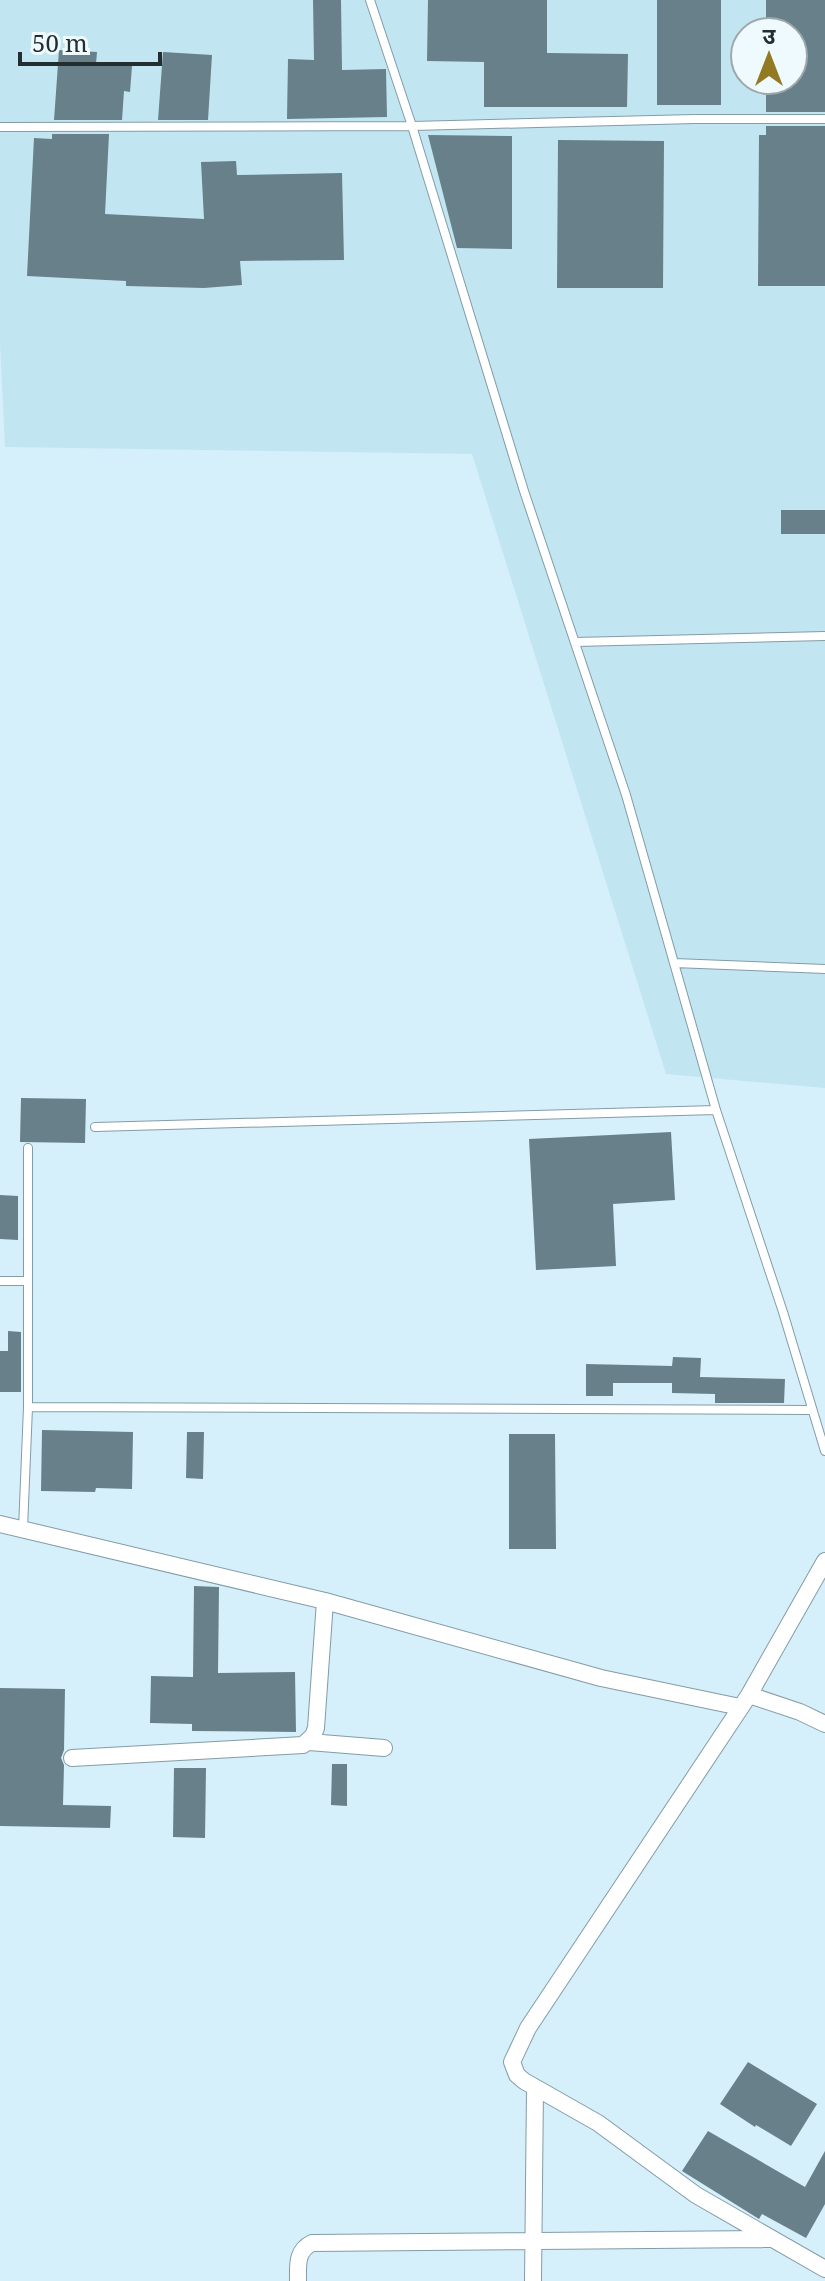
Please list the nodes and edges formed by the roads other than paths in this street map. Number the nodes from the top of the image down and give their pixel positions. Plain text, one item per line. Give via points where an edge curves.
1 (370, 0) edge
2 (825, 119) edge
3 (412, 126) junction
4 (0, 127) edge
5 (825, 636) edge
6 (575, 642) junction
7 (674, 963) junction
8 (825, 969) edge
9 (716, 1110) junction
10 (95, 1127) dead end
11 (28, 1148) dead end
12 (0, 1281) edge
13 (26, 1281) junction
14 (28, 1407) junction
15 (811, 1410) junction
16 (825, 1451) edge
17 (0, 1524) edge
18 (23, 1530) junction
19 (825, 1561) edge
20 (325, 1601) junction
21 (745, 1701) junction
22 (825, 1724) edge
23 (309, 1742) junction
24 (384, 1748) dead end
25 (72, 1758) dead end
26 (535, 2088) junction
27 (771, 2239) junction
28 (533, 2241) junction
29 (825, 2269) edge
30 (298, 2281) edge
31 (533, 2281) edge

1 - 3 lane
2 - 3 lane
3 - 4 lane
3 - 6 lane
5 - 6 lane
6 - 7 lane
7 - 8 lane
7 - 9 lane
9 - 10 lane
9 - 15 lane
11 - 13 lane
12 - 13 lane
13 - 14 lane
14 - 15 lane
14 - 18 lane
15 - 16 lane
17 - 18 street
18 - 20 street
19 - 21 street
20 - 21 street via 601,1678
20 - 23 street via 316,1728
21 - 22 street via 800,1712
21 - 26 street via 528,2028 512,2062 517,2075
23 - 24 street
23 - 25 street via 296,1747
26 - 27 street via 598,2123 696,2195
26 - 28 street
27 - 28 street
27 - 29 street
28 - 30 street via 312,2243 300,2255
28 - 31 street

